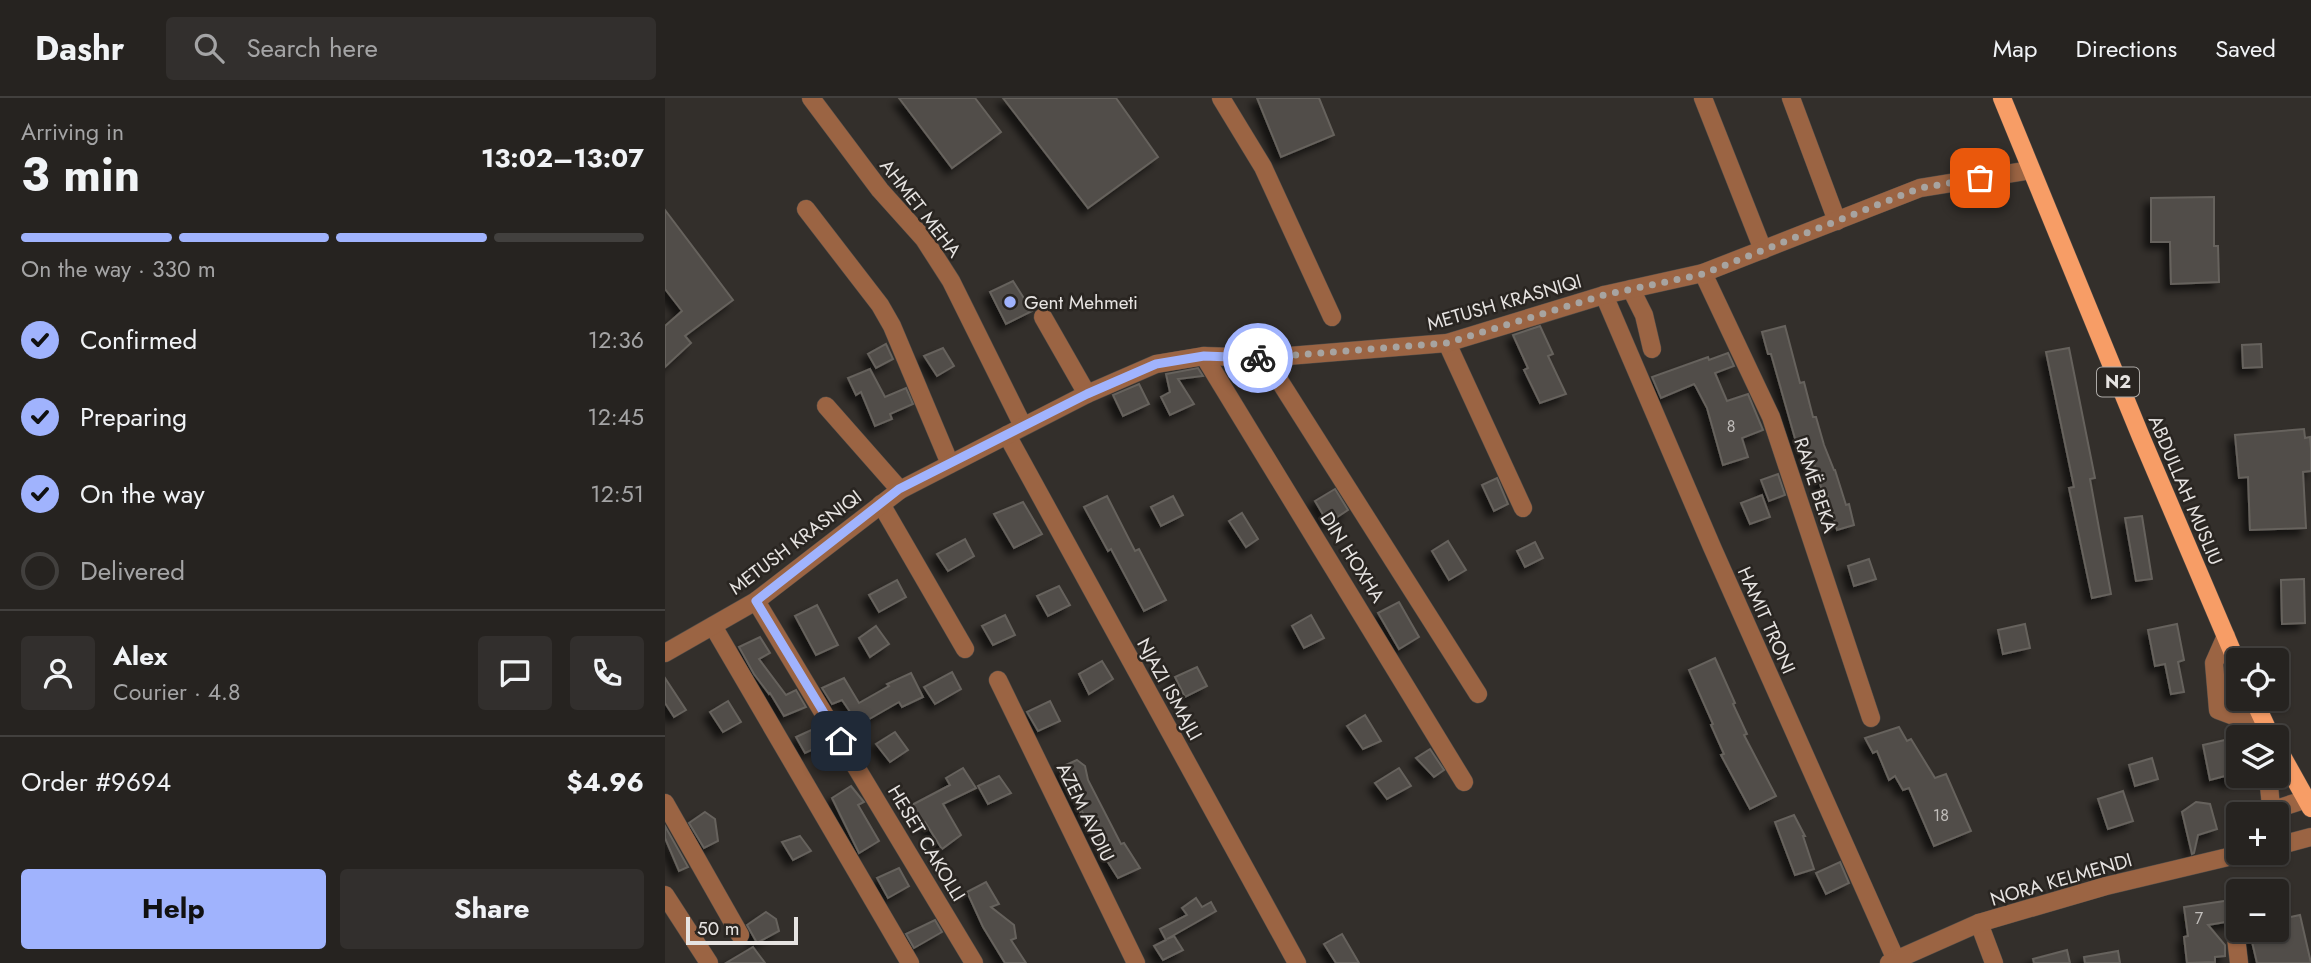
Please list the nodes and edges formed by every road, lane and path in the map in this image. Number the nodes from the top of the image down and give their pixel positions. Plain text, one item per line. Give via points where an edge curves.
1 (811, 98) edge
2 (1221, 98) edge
3 (1703, 98) edge
4 (1791, 98) edge
5 (2002, 98) edge
6 (2031, 170) junction
7 (806, 209) dead end
8 (1837, 221) junction
9 (1763, 250) junction
10 (1703, 274) junction
11 (1630, 289) junction
12 (1604, 295) junction
13 (1043, 317) dead end
14 (1332, 317) dead end
15 (1447, 343) junction
16 (1653, 349) dead end
17 (1204, 356) junction
18 (1265, 358) junction
19 (1087, 394) junction
20 (826, 406) dead end
21 (1015, 430) junction
22 (950, 464) junction
23 (899, 489) junction
24 (881, 504) junction
25 (1523, 508) dead end
26 (756, 601) junction
27 (713, 626) junction
28 (2226, 636) junction
29 (2231, 648) edge
30 (965, 649) dead end
31 (665, 653) edge
32 (998, 680) dead end
33 (1478, 694) dead end
34 (1871, 718) dead end
35 (2251, 725) edge
36 (2289, 768) edge
37 (1464, 782) dead end
38 (2269, 788) edge
39 (665, 803) edge
40 (2309, 804) edge
41 (2311, 837) edge
42 (2289, 843) edge
43 (2226, 857) edge
44 (665, 895) edge
45 (1979, 923) junction
46 (740, 935) dead end
47 (2237, 942) edge
48 (1925, 956) edge
49 (1893, 961) edge
50 (709, 963) edge
51 (910, 963) edge
52 (974, 963) edge
53 (1136, 963) edge
54 (1297, 963) edge
55 (1994, 963) edge
56 (2239, 963) edge

1 - 21 street, AHMET MEHA via 880,190 924,239 944,271
2 - 14 street via 1263,167
3 - 9 street
4 - 8 street
5 - 6 main road, ABDULLAH MUSLIU / N2
6 - 8 street, METUSH KRASNIQI via 1920,188
6 - 28 main road, ABDULLAH MUSLIU / N2
7 - 22 street via 880,304
8 - 9 street, METUSH KRASNIQI
9 - 10 street, METUSH KRASNIQI
10 - 11 street, METUSH KRASNIQI
10 - 34 street, RAMË BEKA via 1771,417
11 - 12 street, METUSH KRASNIQI
11 - 16 street via 1644,315
12 - 15 street, METUSH KRASNIQI
12 - 49 street, HAMIT TRONI
13 - 19 street
15 - 18 street, METUSH KRASNIQI
15 - 25 street
17 - 18 street, METUSH KRASNIQI
17 - 19 street, METUSH KRASNIQI via 1156,364
17 - 37 street, DIN HOXHA
18 - 33 street
19 - 21 street, METUSH KRASNIQI
20 - 23 street
21 - 22 street, METUSH KRASNIQI
21 - 54 street, NJAZI ISMAJLI
22 - 23 street, METUSH KRASNIQI
23 - 24 street, METUSH KRASNIQI
24 - 26 street, METUSH KRASNIQI
24 - 30 street
26 - 27 street, METUSH KRASNIQI
26 - 52 street, HESET CAKOLLI
27 - 31 street, METUSH KRASNIQI
27 - 51 street
28 - 29 main road, ABDULLAH MUSLIU / N2
28 - 35 street via 2214,663 2218,710
32 - 53 street, AZEM AVDIU
36 - 40 main road
38 - 40 street via 2273,810
39 - 46 street
41 - 42 street
43 - 45 street, NORA KELMENDI
44 - 50 street
45 - 48 street, NORA KELMENDI
45 - 55 street
47 - 56 street
48 - 49 street, NORA KELMENDI

